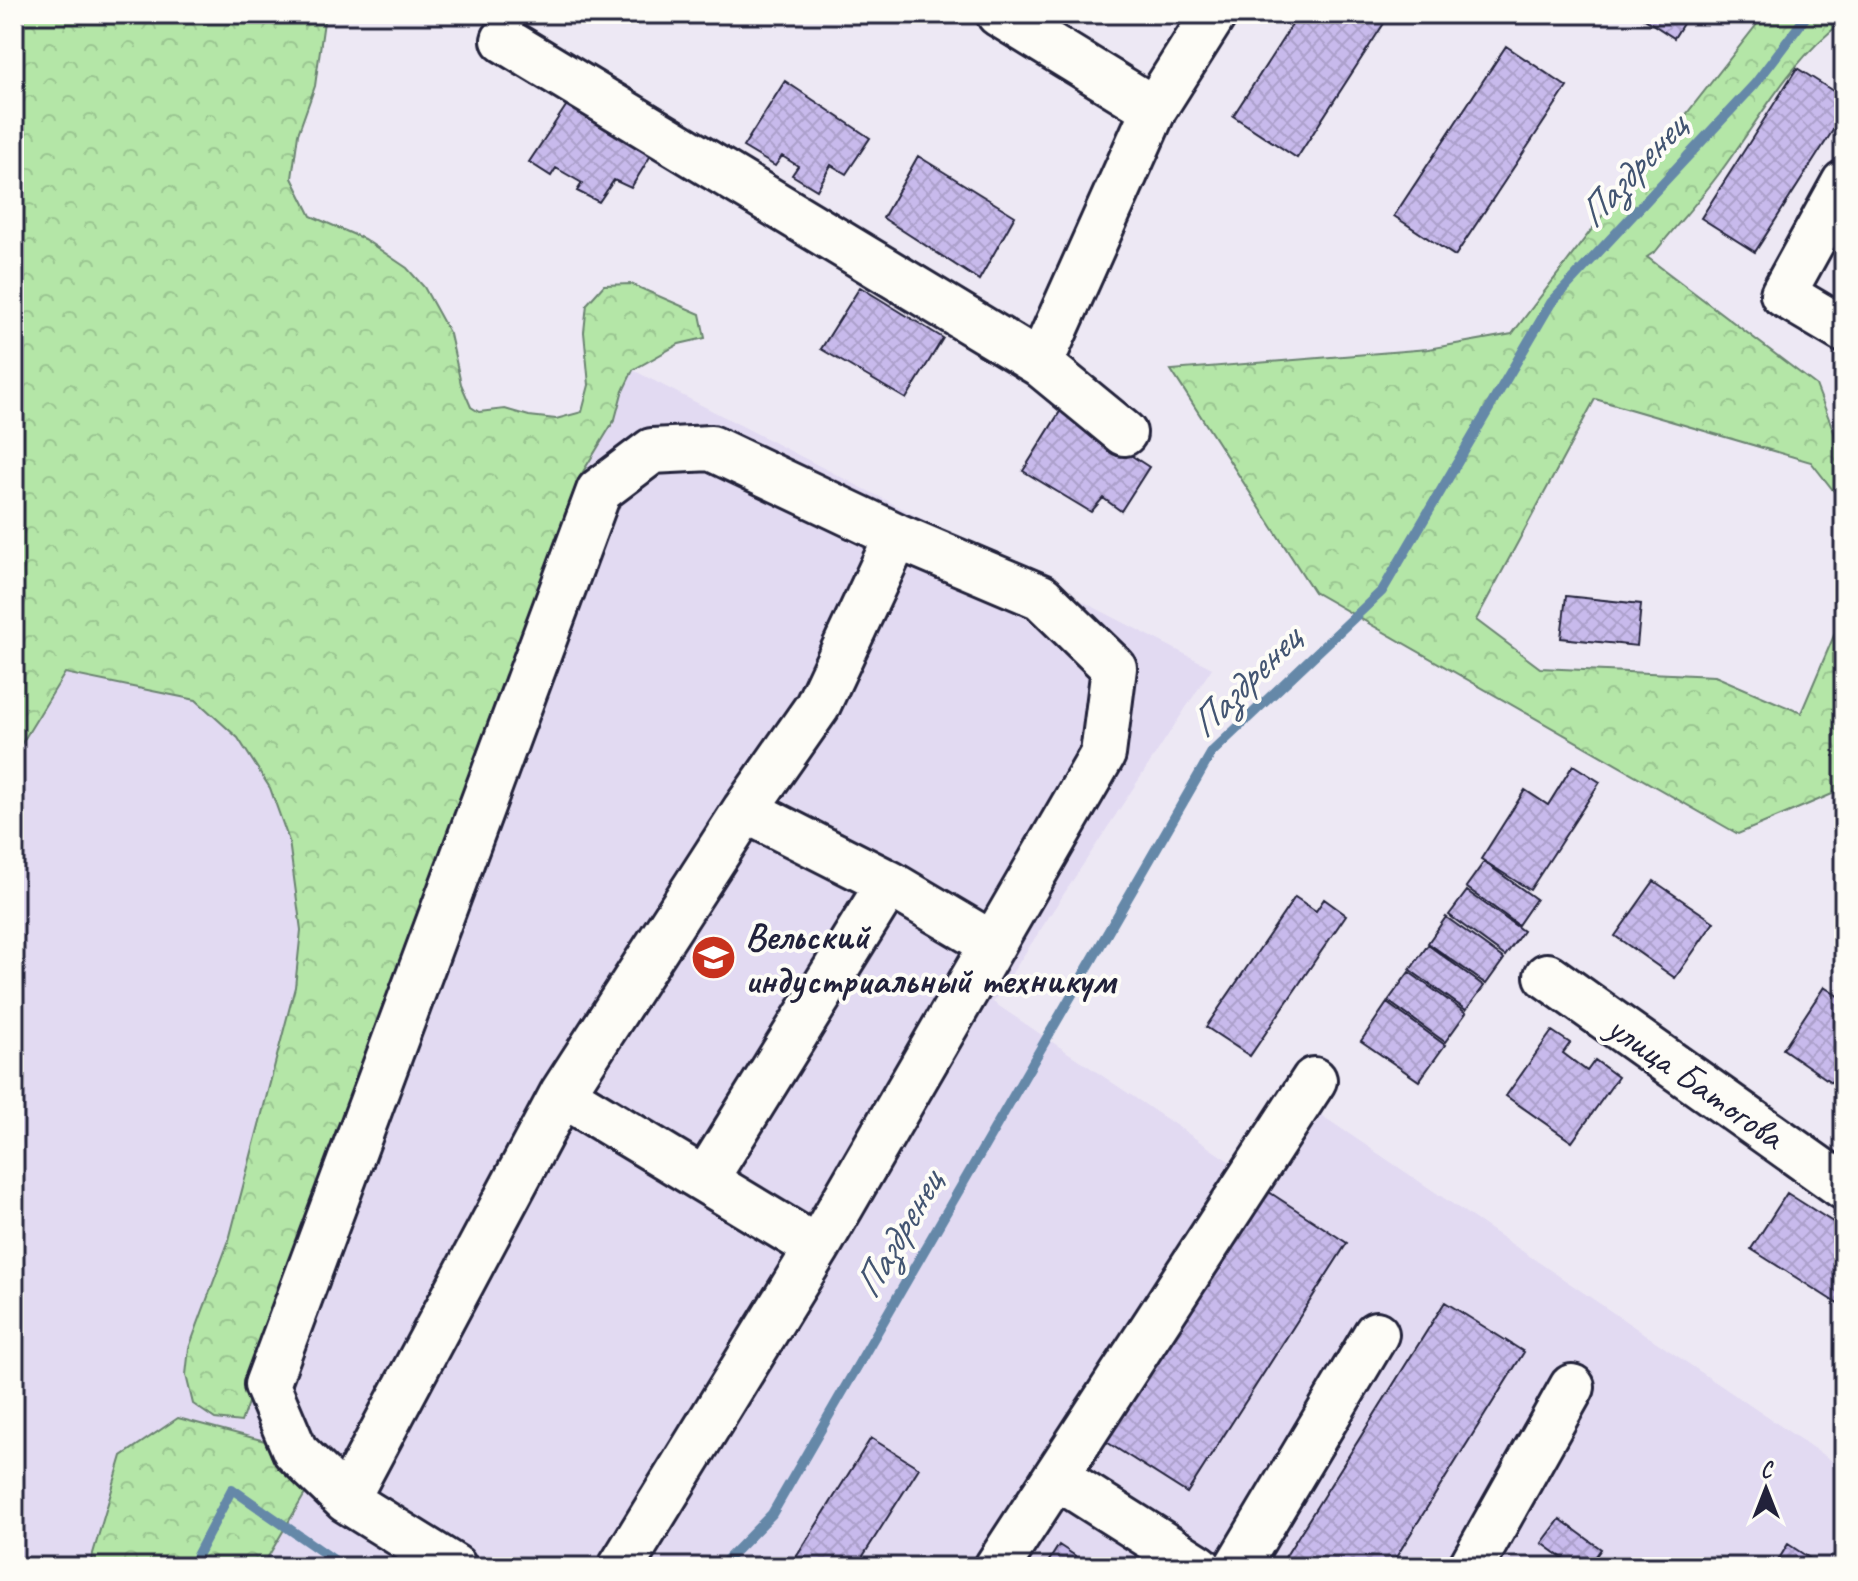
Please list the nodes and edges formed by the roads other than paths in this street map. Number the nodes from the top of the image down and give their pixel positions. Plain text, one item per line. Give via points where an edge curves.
1 (999, 14) edge
2 (1214, 14) edge
3 (504, 40) dead end
4 (1154, 109) junction
5 (1844, 183) edge
6 (1844, 330) edge
7 (1040, 364) junction
8 (1124, 433) dead end
9 (897, 536) junction
10 (745, 810) junction
11 (889, 883) junction
12 (992, 944) junction
13 (1547, 976) dead end
14 (1314, 1080) dead end
15 (562, 1094) junction
16 (705, 1180) junction
17 (1844, 1187) edge
18 (817, 1248) junction
19 (1376, 1334) dead end
20 (1572, 1387) dead end
21 (1057, 1477) junction
22 (346, 1500) junction
23 (454, 1567) edge
24 (621, 1567) edge
25 (997, 1567) edge
26 (1199, 1567) edge
27 (1237, 1567) edge
28 (1471, 1567) edge

1 - 4 street
2 - 4 street
3 - 7 street
4 - 7 street
5 - 6 street via 1783,294
7 - 8 street
9 - 10 street via 817,707
9 - 12 street via 1041,597 1114,668 1103,754
9 - 22 street via 711,448 652,451 599,491 267,1385 295,1451
10 - 11 street
10 - 15 street
11 - 12 street
11 - 16 street
12 - 18 street
13 - 17 street, улица Батогова
14 - 21 street
15 - 16 street
15 - 22 street
16 - 18 street
18 - 24 street
19 - 27 street
20 - 28 street
21 - 25 street
21 - 26 street
22 - 23 street

